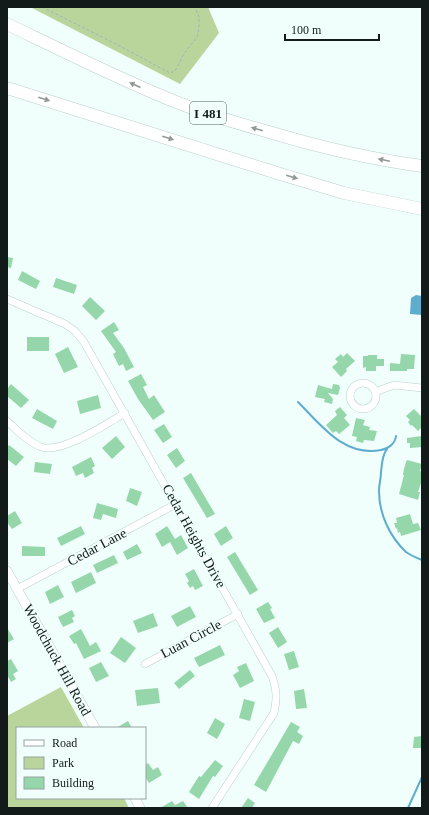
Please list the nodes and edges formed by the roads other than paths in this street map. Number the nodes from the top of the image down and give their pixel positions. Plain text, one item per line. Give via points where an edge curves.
1 (7, 24) edge
2 (7, 88) edge
3 (422, 166) edge
4 (422, 210) edge
5 (7, 299) edge
6 (422, 388) edge
7 (375, 392) dead end
8 (125, 414) junction
9 (7, 421) edge
10 (176, 504) junction
11 (7, 571) edge
12 (17, 589) junction
13 (238, 614) junction
14 (145, 664) dead end
15 (94, 727) edge
16 (135, 799) edge
17 (140, 808) edge
18 (212, 808) edge

3 -> 1 highway, I 481 via 335,150 239,124 144,89
2 -> 4 highway, I 481 via 344,193
5 - 8 street, Cedar Heights Drive via 65,324 75,331 84,342
6 - 7 street via 394,385
8 - 9 street via 70,444 51,448 41,447 29,440
8 - 10 street, Cedar Heights Drive
10 - 12 street, Cedar Lane
10 - 13 street, Cedar Heights Drive
11 - 12 street, Woodchuck Hill Road
12 - 15 street, Woodchuck Hill Road
13 - 14 street, Luan Circle
13 - 18 street, Cedar Heights Drive via 272,676 277,700 271,719
16 - 17 street

